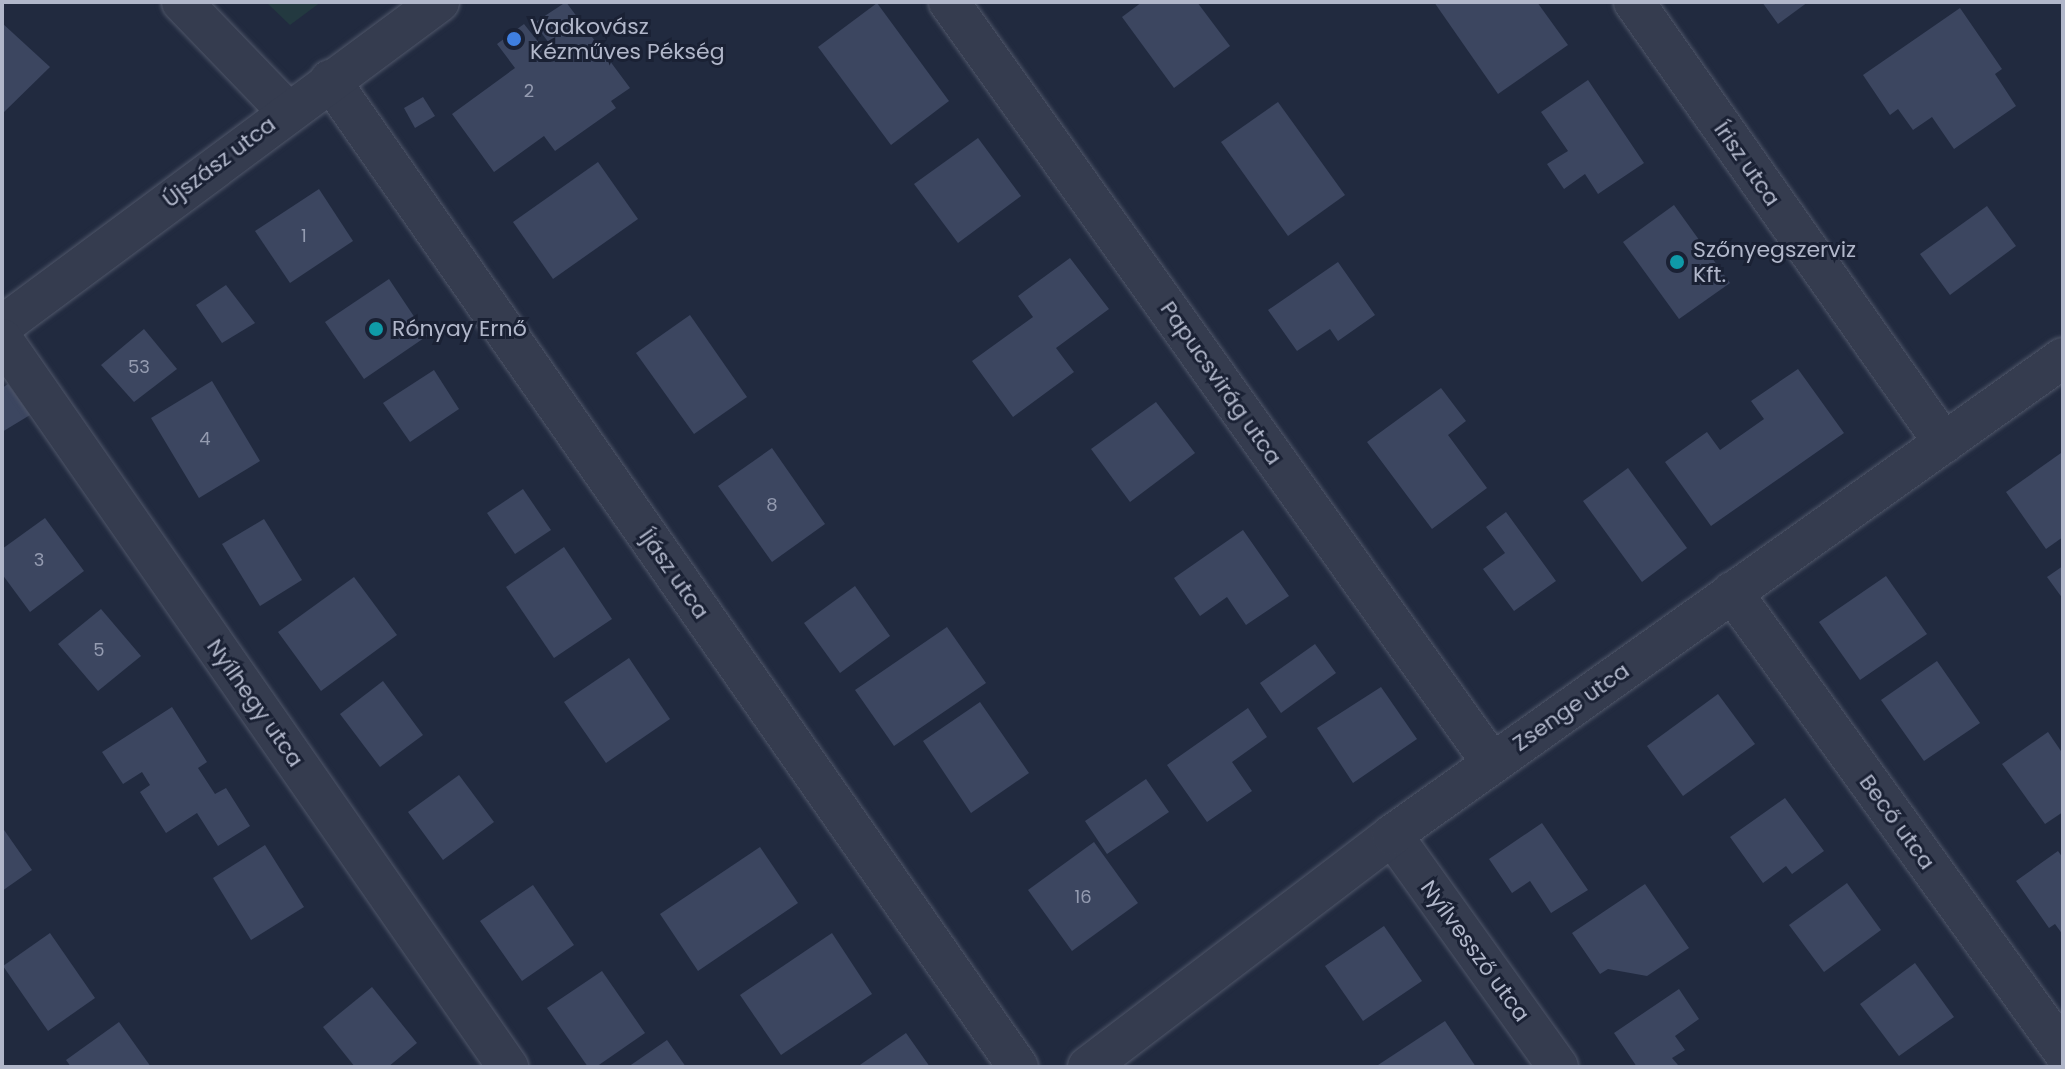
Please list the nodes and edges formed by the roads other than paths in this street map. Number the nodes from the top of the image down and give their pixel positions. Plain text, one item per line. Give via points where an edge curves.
1 (182, 2) edge
2 (439, 2) edge
3 (949, 2) edge
4 (1634, 2) edge
5 (330, 80) junction
6 (287, 111) junction
7 (2, 326) edge
8 (2, 339) edge
9 (2063, 358) edge
10 (1944, 443) junction
11 (1732, 592) junction
12 (1492, 763) junction
13 (1392, 835) junction
14 (2063, 1051) edge
15 (508, 1067) edge
16 (1018, 1067) edge
17 (1088, 1067) edge
18 (1558, 1067) edge

1 - 6 street
2 - 5 street, Újszász utca
3 - 12 street, Papucsvirág utca
4 - 10 street, Írisz utca
5 - 6 street, Újszász utca
5 - 16 street, Íjász utca
6 - 7 street, Újszász utca
8 - 15 street, Nyílhegy utca
9 - 10 street, Zsenge utca
10 - 11 street, Zsenge utca
11 - 12 street, Zsenge utca
11 - 14 street, Becő utca
12 - 13 street, Zsenge utca
13 - 17 street, Zsenge utca
13 - 18 street, Nyílvessző utca

